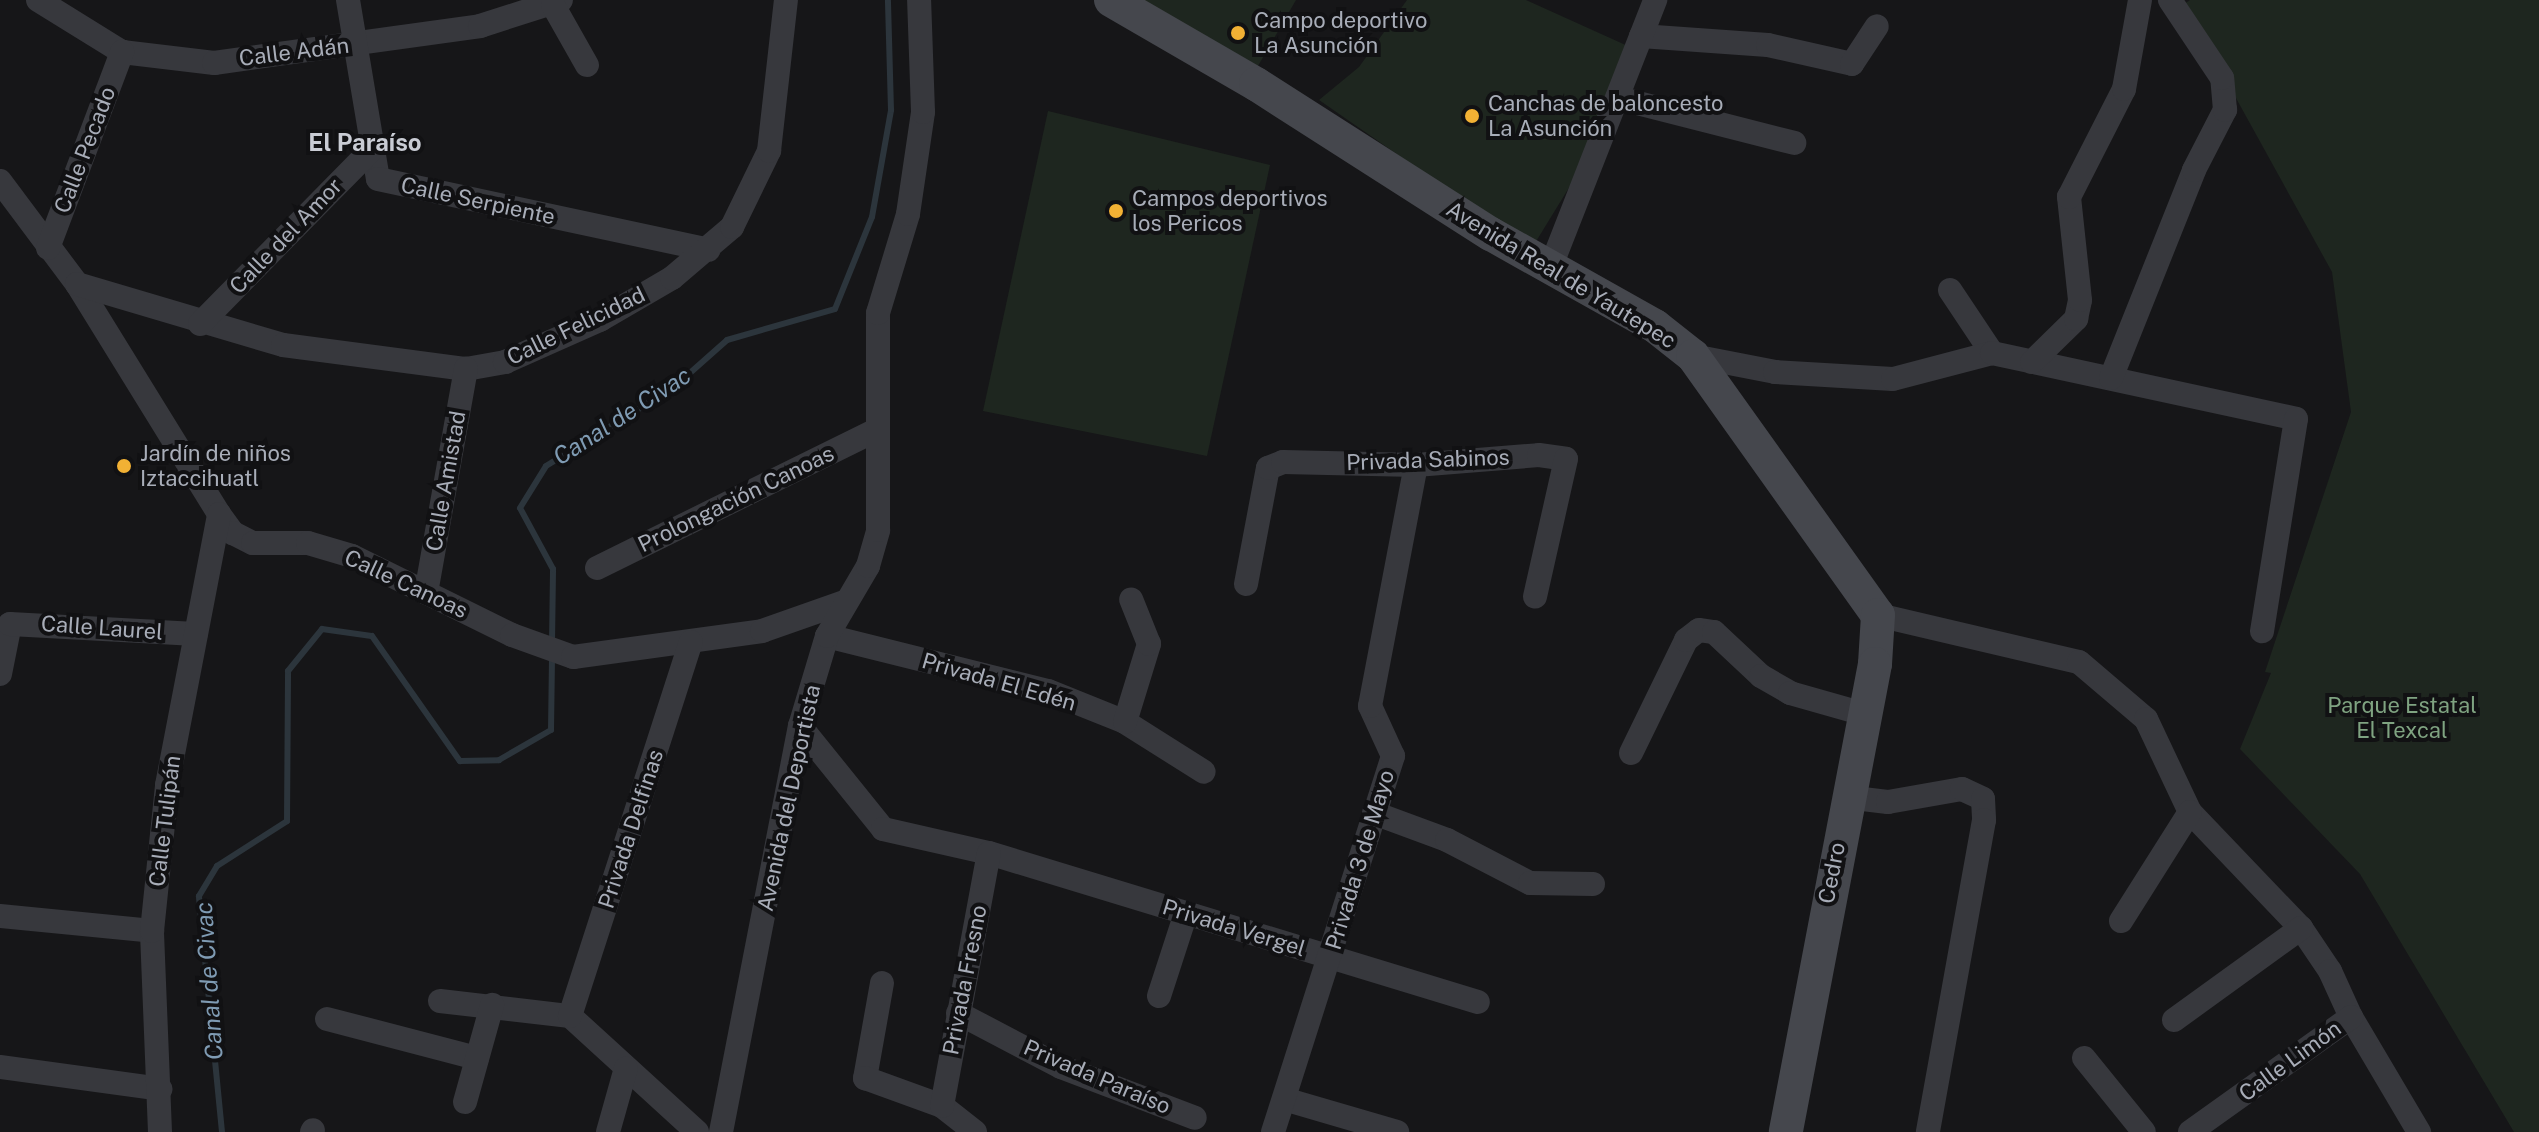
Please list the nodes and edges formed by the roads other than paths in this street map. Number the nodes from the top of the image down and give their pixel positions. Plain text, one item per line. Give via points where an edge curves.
1 (38, 0) edge
2 (348, 0) edge
3 (786, 0) edge
4 (919, 0) edge
5 (1111, 0) edge
6 (1655, 0) edge
7 (2140, 0) edge
8 (2170, 0) edge
9 (557, 3) edge
10 (1877, 26) dead end
11 (1641, 36) junction
12 (356, 44) junction
13 (122, 52) junction
14 (587, 65) dead end
15 (1618, 98) junction
16 (1794, 143) dead end
17 (373, 148) junction
18 (0, 181) edge
19 (48, 248) junction
20 (708, 250) junction
21 (1551, 266) junction
22 (77, 284) junction
23 (1950, 290) dead end
24 (200, 324) junction
25 (1992, 353) junction
26 (1693, 356) junction
27 (2032, 362) junction
28 (466, 369) junction
29 (2111, 378) junction
30 (876, 430) junction
31 (1416, 465) junction
32 (219, 514) junction
33 (597, 568) dead end
34 (1246, 584) dead end
35 (426, 593) junction
36 (1535, 597) dead end
37 (1131, 599) dead end
38 (847, 601) junction
39 (1878, 615) junction
40 (2262, 631) dead end
41 (196, 634) junction
42 (827, 636) junction
43 (691, 642) junction
44 (0, 674) edge
45 (1864, 714) junction
46 (1125, 722) junction
47 (800, 726) junction
48 (1631, 753) dead end
49 (1204, 772) dead end
50 (1846, 797) junction
51 (2190, 812) junction
52 (1374, 813) junction
53 (989, 853) junction
54 (1593, 884) dead end
55 (1186, 913) junction
56 (0, 916) edge
57 (2121, 921) dead end
58 (2301, 928) junction
59 (152, 931) junction
60 (1330, 957) junction
61 (882, 983) dead end
62 (1159, 996) dead end
63 (440, 1001) dead end
64 (1478, 1002) dead end
65 (492, 1005) junction
66 (958, 1013) junction
67 (570, 1016) junction
68 (2351, 1017) junction
69 (327, 1019) dead end
70 (2174, 1020) dead end
71 (477, 1058) junction
72 (2084, 1058) dead end
73 (0, 1067) edge
74 (626, 1068) junction
75 (161, 1089) junction
76 (1284, 1099) junction
77 (465, 1102) dead end
78 (942, 1106) junction
79 (1195, 1118) dead end
80 (160, 1132) edge
81 (608, 1132) edge
82 (697, 1132) edge
83 (721, 1132) edge
84 (975, 1132) edge
85 (1273, 1132) edge
86 (1397, 1132) edge
87 (1786, 1132) edge
88 (1928, 1132) edge
89 (2144, 1132) edge
90 (2190, 1132) edge
91 (2419, 1132) edge

1 - 13 street, Calle Adán
2 - 12 street, Calle Serpiente
3 - 20 street, Calle Felicidad via 769,151 732,227
4 - 30 street, Avenida del Deportista via 923,112 908,214 878,313
5 - 21 street, Avenida Real de Yautepec
6 - 11 street
7 - 27 street via 2124,89 2069,197 2080,300 2076,319
8 - 29 street via 2222,78 2225,110 2194,170
9 - 12 street, Calle Adán via 480,26
9 - 14 street
10 - 11 street via 1852,64 1768,45
11 - 15 street
12 - 13 street, Calle Adán via 214,63
12 - 17 street, Calle Serpiente
13 - 19 street, Calle Pecado
15 - 16 street
15 - 21 street
17 - 20 street, Calle Serpiente via 378,179
17 - 24 street, Calle del Amor
18 - 19 street, Calle Canoas
19 - 22 street, Calle Canoas
20 - 28 street, Calle Felicidad via 600,320 505,362
21 - 26 street, Avenida Real de Yautepec via 1655,326
22 - 24 street, Calle Felicidad
22 - 32 street, Calle Canoas
23 - 25 street
24 - 28 street, Calle Felicidad via 283,345
25 - 26 street via 1893,379 1775,372
25 - 27 street
26 - 39 street, Avenida Real de Yautepec
27 - 29 street
28 - 35 street, Calle Amistad
29 - 40 street via 2296,419
30 - 33 street, Prolongación Canoas
30 - 38 street, Avenida del Deportista via 878,530 868,566
31 - 34 street, Privada Sabinos via 1283,462 1268,468
31 - 36 street, Privada Sabinos via 1539,455 1566,459
31 - 52 street, Privada 3 de Mayo via 1370,706 1393,756
32 - 35 street, Calle Canoas via 233,533 253,543 308,543 352,556
32 - 41 street, Calle Tulipán
35 - 43 street, Calle Canoas via 512,635 573,657
37 - 46 street via 1149,644
38 - 42 street, Avenida del Deportista
38 - 43 street, Calle Canoas via 762,631
39 - 45 street, Cedro
39 - 51 street via 2079,662 2146,719
41 - 44 street, Calle Laurel via 10,624
41 - 59 street, Calle Tulipán via 167,785
42 - 46 street, Privada El Edén via 1048,691
42 - 47 street, Avenida del Deportista
43 - 67 street, Privada Delfinas
45 - 48 street via 1790,693 1761,676 1714,632 1699,630 1686,640
45 - 50 street, Cedro
46 - 49 street, Privada El Edén
47 - 53 street, Privada Vergel via 883,829
47 - 83 street, Avenida del Deportista
50 - 87 street, Cedro
50 - 88 street via 1888,802 1962,789 1983,799 1984,820
51 - 57 street
51 - 58 street
52 - 54 street via 1447,840 1530,883
52 - 60 street, Privada 3 de Mayo
53 - 55 street, Privada Vergel
53 - 66 street, Privada Fresno
55 - 60 street, Privada Vergel
55 - 62 street
56 - 59 street
58 - 68 street via 2330,971
58 - 70 street
59 - 75 street, Calle Tulipán
60 - 64 street, Privada Vergel
60 - 76 street, Privada 3 de Mayo
61 - 78 street via 865,1078
63 - 65 street
65 - 67 street
65 - 71 street
66 - 78 street, Privada Fresno
66 - 79 street, Privada Paraíso via 1061,1067
67 - 74 street
68 - 90 street, Calle Limón
68 - 91 street
69 - 71 street
71 - 77 street
72 - 89 street
73 - 75 street
74 - 81 street
74 - 82 street
75 - 80 street, Calle Tulipán
76 - 85 street, Privada 3 de Mayo
76 - 86 street
78 - 84 street

